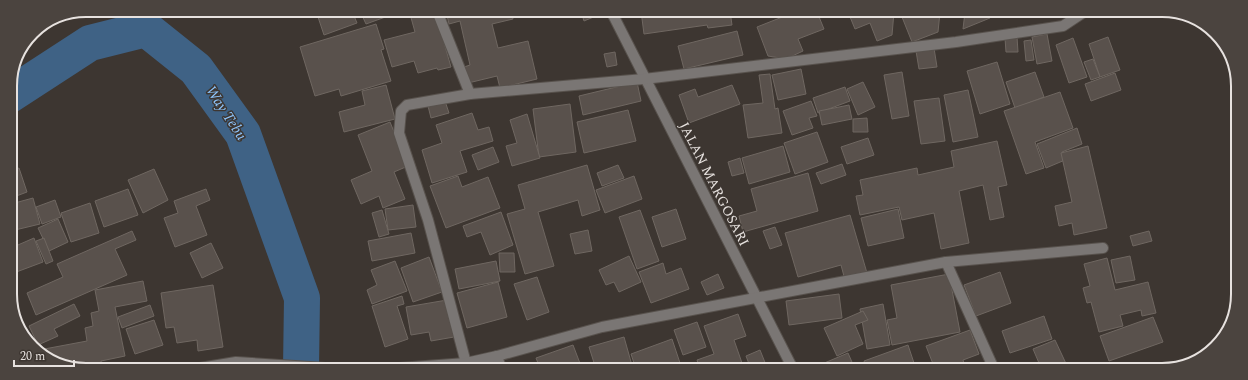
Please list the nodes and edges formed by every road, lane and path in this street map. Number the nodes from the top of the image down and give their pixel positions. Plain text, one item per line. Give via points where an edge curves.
1 (439, 17) edge
2 (614, 17) edge
3 (1076, 17) edge
4 (644, 79) junction
5 (470, 94) junction
6 (1103, 248) dead end
7 (946, 262) junction
8 (757, 298) junction
9 (498, 356) junction
10 (230, 363) edge
11 (251, 363) edge
12 (466, 363) joint
13 (500, 363) edge
14 (790, 363) edge
15 (991, 363) edge

1 - 5 street
2 - 4 street, JALAN MARGOSARI
3 - 4 street via 1063,26 956,42
4 - 5 street
4 - 8 street, JALAN MARGOSARI
5 - 12 street via 407,105 401,111 399,121 399,133 428,220
6 - 7 street
7 - 8 street
7 - 15 street
8 - 9 street via 602,327
8 - 14 street, JALAN MARGOSARI
9 - 12 street
9 - 13 street
10 - 11 street

